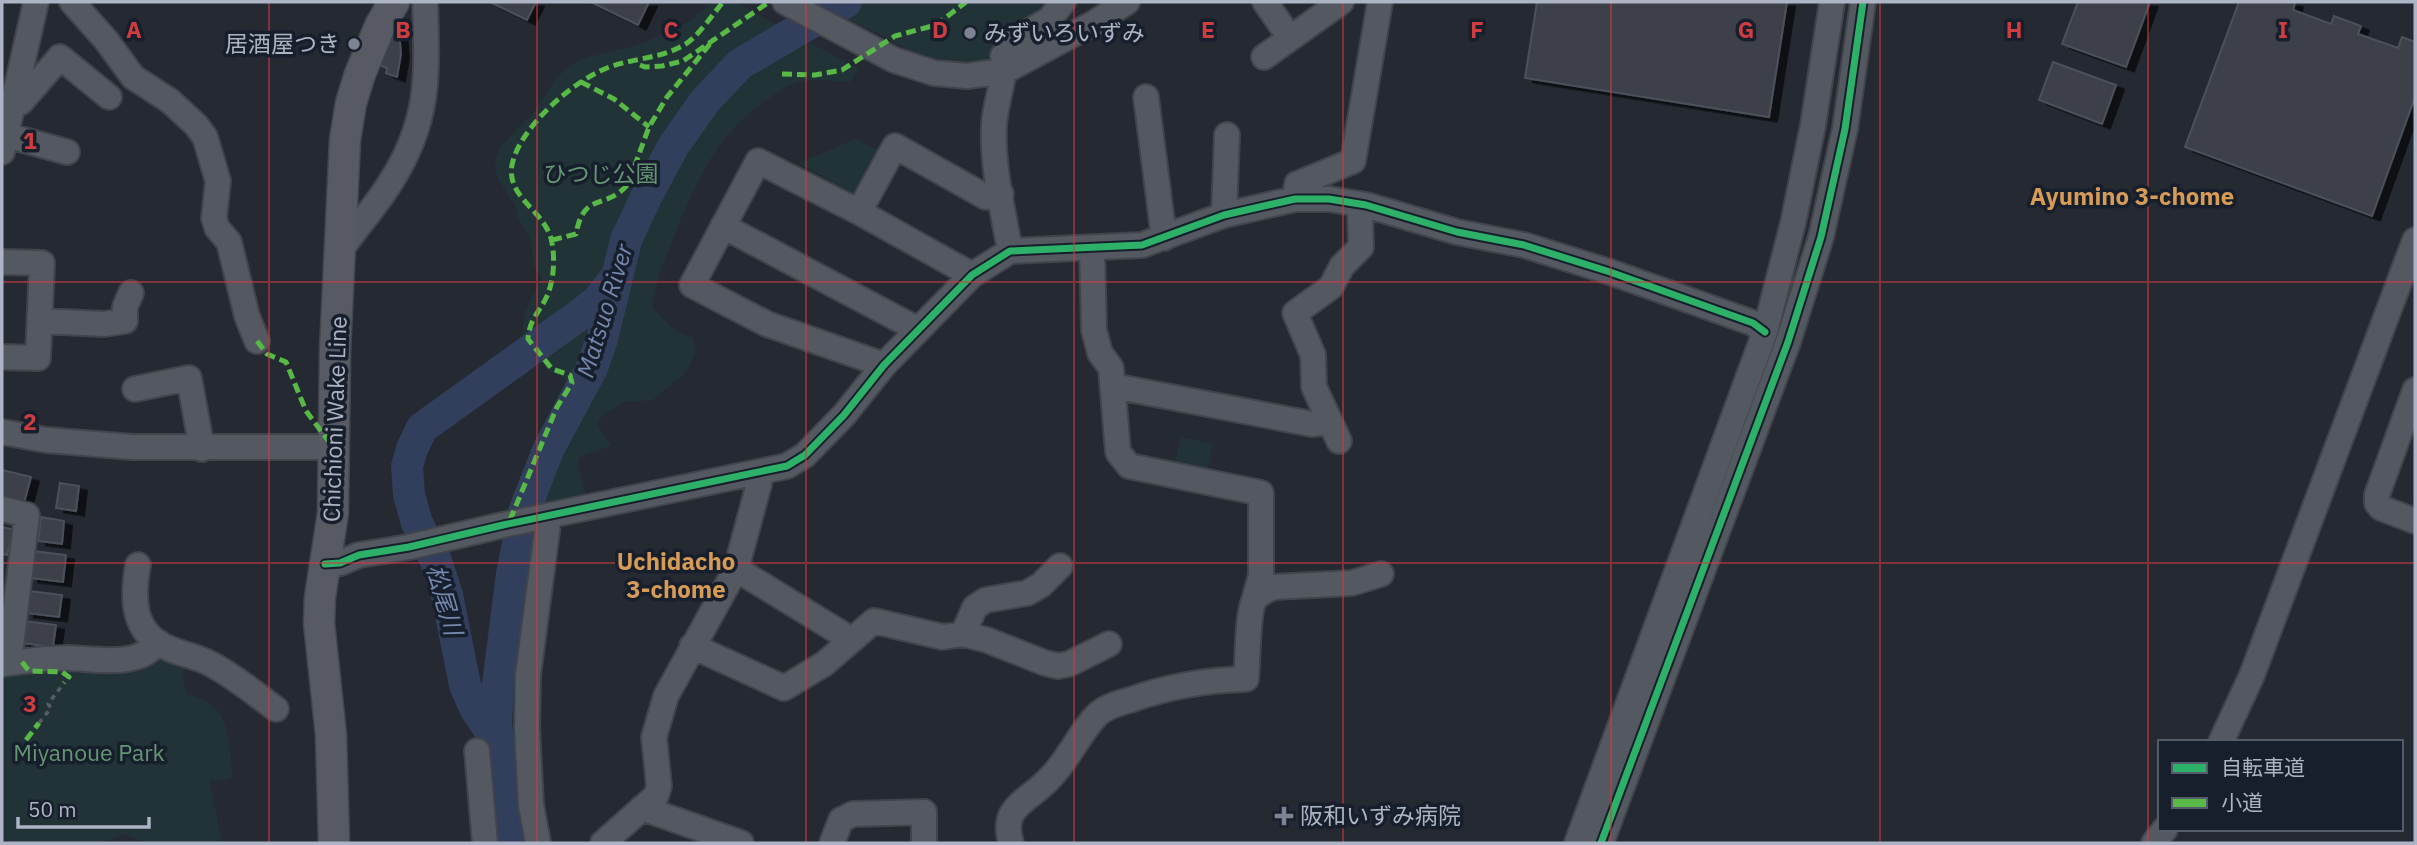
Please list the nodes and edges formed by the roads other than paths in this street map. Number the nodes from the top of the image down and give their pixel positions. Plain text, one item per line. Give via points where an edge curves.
1 (36, 2) edge
2 (72, 2) edge
3 (394, 2) edge
4 (425, 2) edge
5 (785, 2) edge
6 (1063, 2) edge
7 (1127, 2) edge
8 (1265, 2) edge
9 (1341, 2) edge
10 (1380, 2) edge
11 (1832, 2) edge
12 (1863, 2) edge
13 (1290, 38) junction
14 (1264, 57) dead end
15 (1005, 71) junction
16 (109, 97) dead end
17 (14, 100) junction
18 (1153, 106) dead end
19 (1227, 135) dead end
20 (4, 144) edge
21 (67, 152) dead end
22 (1001, 194) junction
23 (1295, 199) junction
24 (1366, 205) junction
25 (859, 212) junction
26 (1224, 215) junction
27 (723, 226) junction
28 (1164, 238) junction
29 (2415, 240) edge
30 (1092, 249) junction
31 (341, 250) junction
32 (1010, 251) junction
33 (2, 262) edge
34 (972, 275) junction
35 (131, 293) dead end
36 (41, 321) junction
37 (917, 329) junction
38 (1765, 332) junction
39 (257, 341) dead end
40 (2, 357) edge
41 (884, 365) junction
42 (1113, 386) junction
43 (135, 388) dead end
44 (2415, 390) edge
45 (2, 432) edge
46 (333, 447) junction
47 (202, 449) junction
48 (762, 473) junction
49 (2, 509) edge
50 (544, 517) junction
51 (2415, 521) edge
52 (325, 564) junction
53 (138, 565) dead end
54 (1060, 566) dead end
55 (736, 569) junction
56 (1381, 574) dead end
57 (1254, 601) junction
58 (9, 607) edge
59 (963, 634) junction
60 (852, 640) junction
61 (158, 642) junction
62 (1109, 644) dead end
63 (692, 646) junction
64 (2, 648) edge
65 (2, 664) edge
66 (276, 709) dead end
67 (2222, 740) edge
68 (477, 751) dead end
69 (642, 808) junction
70 (684, 834) edge
71 (334, 843) edge
72 (485, 843) edge
73 (538, 843) edge
74 (603, 843) edge
75 (741, 843) edge
76 (832, 843) edge
77 (924, 843) edge
78 (1011, 843) edge
79 (1577, 843) edge
80 (1601, 843) edge

1 - 17 street
2 - 39 street via 133,77 170,101 205,138 218,181 217,228 229,242
3 - 31 main road, Chichioni Wake Line via 351,103
4 - 31 street via 424,106 410,149
5 - 15 street via 894,60 934,73 967,76
6 - 15 street via 1050,19 1011,42 1003,56
7 - 15 street
8 - 13 street
9 - 13 street
10 - 23 street via 1353,161 1297,184
11 - 38 street via 1793,223
12 - 80 street via 1845,129 1801,303
13 - 14 street
15 - 22 street via 994,125
16 - 17 street via 85,66 60,57 21,102
17 - 20 street
18 - 28 street via 1147,171
19 - 26 street
20 - 21 street
22 - 25 street via 986,197 895,146
22 - 32 street
23 - 24 street
23 - 26 street
24 - 38 street via 1579,261 1753,323
24 - 42 street via 1360,214 1361,247 1342,266 1334,293 1287,316 1313,355 1314,387 1334,431
25 - 27 street via 758,161
25 - 34 street
26 - 28 street
27 - 37 street
27 - 41 street via 692,285 767,324
28 - 30 street via 1142,245
29 - 67 street via 2252,675
30 - 32 street
30 - 42 street via 1094,330 1100,353 1111,368
31 - 46 main road, Chichioni Wake Line
32 - 34 street
33 - 36 street via 42,263
34 - 37 street
35 - 36 street via 125,321
36 - 40 street via 38,358
37 - 41 street
38 - 79 street
41 - 48 street via 805,455
42 - 57 street via 1118,452 1129,466 1261,493 1261,575
43 - 47 street via 197,376
44 - 51 street via 2377,495 2381,508
45 - 47 street via 46,440
46 - 47 street
46 - 52 main road, Chichioni Wake Line via 333,513
48 - 50 street
48 - 55 street
49 - 58 street via 27,514
50 - 52 street
50 - 73 street via 527,728
52 - 71 main road, Chichioni Wake Line via 319,623 331,734
53 - 61 street via 134,584 137,618 146,634
54 - 59 street via 1027,593 986,600 975,607
55 - 60 street
55 - 63 street
56 - 57 street via 1352,583 1274,587
57 - 78 street via 1247,679 1201,681 1159,690 1099,712 1060,768 1009,816
58 - 64 street via 11,646
59 - 60 street via 943,637 874,621
59 - 62 street via 1058,666
60 - 63 street via 784,688
61 - 65 street via 140,656
61 - 66 street via 209,663
63 - 69 street via 666,696 654,737 659,786 656,796
68 - 72 street
69 - 70 street
69 - 74 street
70 - 75 street
76 - 77 street via 841,820 853,814 924,812

